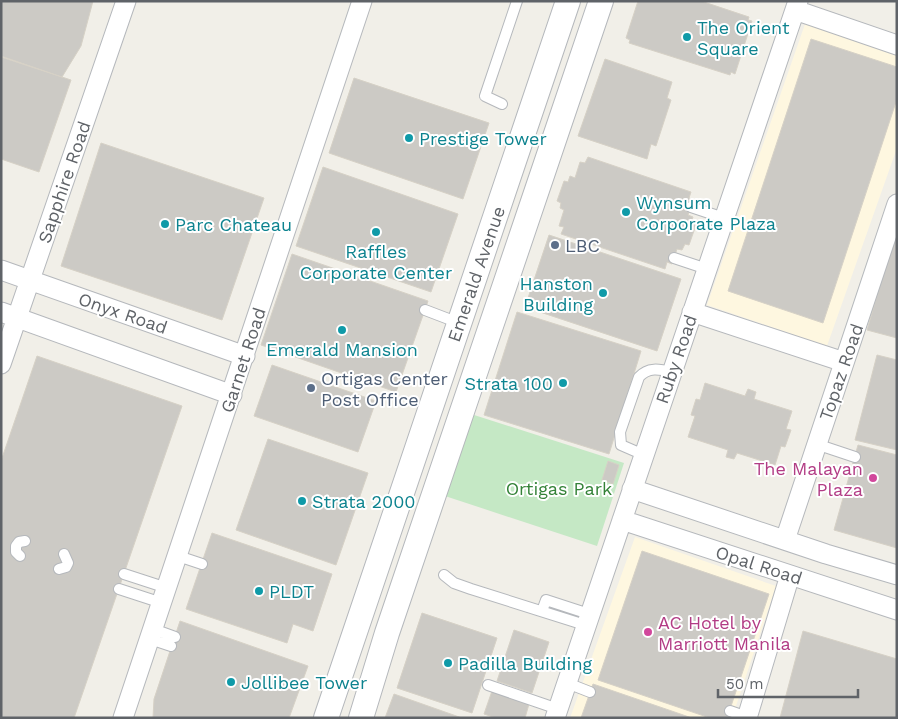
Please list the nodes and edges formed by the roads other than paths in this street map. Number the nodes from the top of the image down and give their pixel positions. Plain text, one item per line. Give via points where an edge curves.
1 (126, 1) edge
2 (362, 1) edge
3 (517, 1) edge
4 (568, 1) edge
5 (601, 1) edge
6 (797, 6) edge
7 (897, 46) edge
8 (502, 104) dead end
9 (897, 204) edge
10 (691, 207) dead end
11 (724, 218) junction
12 (674, 258) dead end
13 (707, 269) junction
14 (1, 270) edge
15 (30, 280) junction
16 (424, 310) dead end
17 (692, 312) junction
18 (9, 314) edge
19 (459, 323) junction
20 (245, 356) junction
21 (844, 362) junction
22 (1, 364) edge
23 (672, 372) junction
24 (232, 395) junction
25 (816, 444) junction
26 (644, 455) junction
27 (855, 457) dead end
28 (632, 488) junction
29 (622, 520) junction
30 (785, 540) junction
31 (25, 541) dead end
32 (64, 554) dead end
33 (20, 556) dead end
34 (178, 556) junction
35 (202, 564) dead end
36 (59, 569) dead end
37 (124, 574) dead end
38 (444, 575) dead end
39 (790, 575) junction
40 (897, 575) edge
41 (119, 589) dead end
42 (165, 596) junction
43 (897, 610) edge
44 (542, 611) junction
45 (587, 620) junction
46 (151, 634) junction
47 (173, 642) dead end
48 (566, 683) junction
49 (488, 685) dead end
50 (590, 692) dead end
51 (556, 713) edge
52 (741, 716) edge
53 (123, 718) edge
54 (326, 718) edge
55 (361, 718) edge

1 - 15 street, Sapphire Road
2 - 20 street, Garnet Road
3 - 8 lane via 485,96
4 - 19 street, Emerald Avenue
5 - 55 street, Emerald Avenue via 386,633
6 - 7 street
6 - 11 street, Ruby Road
9 - 21 street, Topaz Road
10 - 11 lane
11 - 13 street, Ruby Road
12 - 13 lane
13 - 17 street, Ruby Road
14 - 15 street, Onyx Road
15 - 18 street, Sapphire Road
15 - 20 street, Onyx Road
16 - 19 lane
17 - 21 street
17 - 23 street, Ruby Road
18 - 22 street, Sapphire Road
18 - 24 street
19 - 54 street, Emerald Avenue
20 - 24 street, Garnet Road
21 - 25 street, Topaz Road
23 - 26 street, Ruby Road
23 - 26 lane via 651,370 639,377 620,432 621,445
24 - 34 street, Garnet Road
25 - 27 lane
25 - 30 street, Topaz Road
26 - 28 street, Ruby Road
28 - 29 street, Ruby Road
28 - 30 street, Opal Road
29 - 39 street, Opal Road
29 - 45 street, Ruby Road
30 - 40 street, Opal Road
31 - 33 lane via 16,546
32 - 36 lane via 67,565
34 - 35 lane
34 - 42 street, Garnet Road
37 - 42 lane
38 - 44 lane via 471,589
39 - 43 street, Opal Road
39 - 52 street
41 - 42 lane
42 - 46 street, Garnet Road
44 - 45 lane
44 - 45 lane via 546,600
45 - 48 street, Ruby Road
46 - 47 lane
46 - 53 street, Garnet Road
48 - 50 lane
48 - 51 street, Ruby Road
49 - 51 lane

